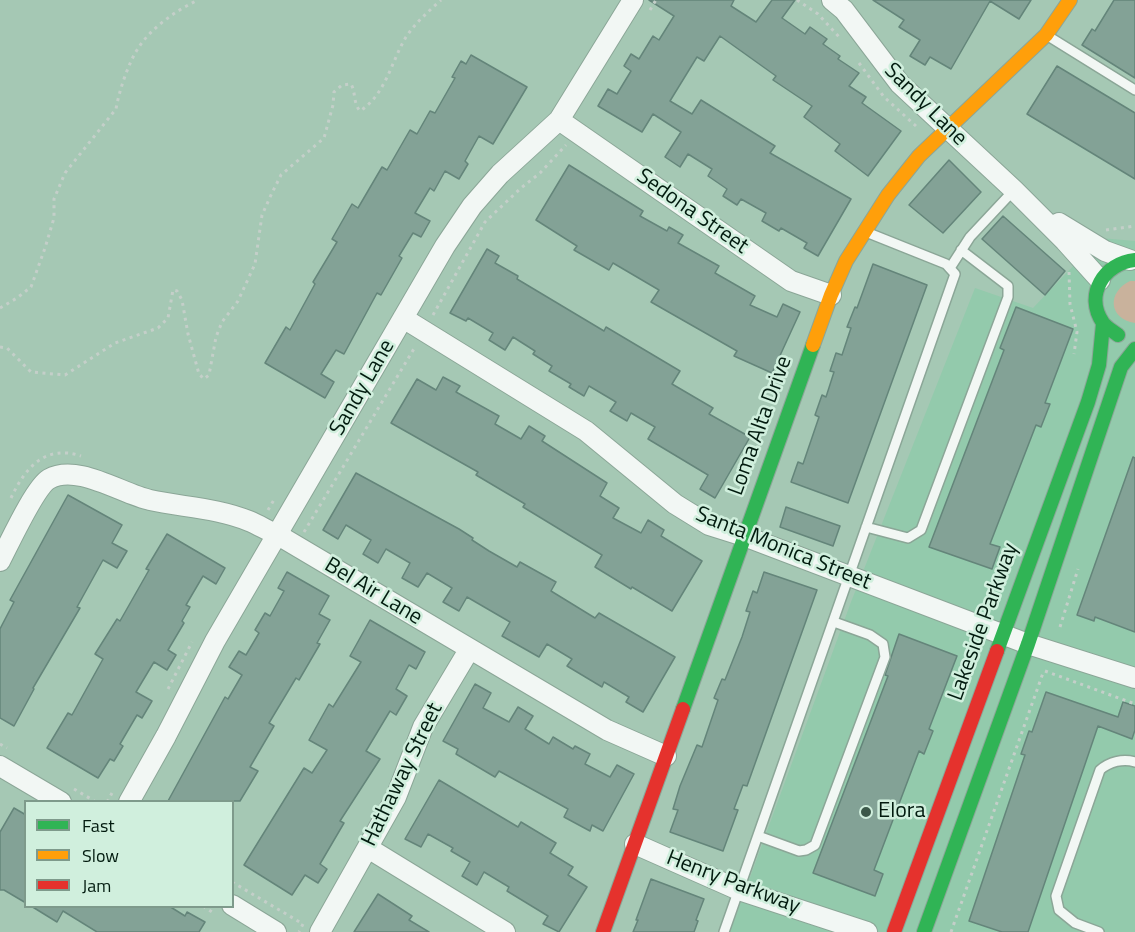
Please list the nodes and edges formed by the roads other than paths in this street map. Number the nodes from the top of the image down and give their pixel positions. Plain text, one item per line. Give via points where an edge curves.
1 (633, 0) edge
2 (832, 0) edge
3 (1070, 0) edge
4 (1046, 35) junction
5 (1135, 90) edge
6 (559, 120) junction
7 (947, 129) junction
8 (1020, 196) junction
9 (864, 231) junction
10 (961, 250) junction
11 (1133, 260) edge
12 (950, 268) junction
13 (1100, 280) junction
14 (831, 295) junction
15 (403, 318) junction
16 (1104, 324) junction
17 (1135, 339) edge
18 (1135, 349) edge
19 (866, 527) junction
20 (281, 529) junction
21 (744, 536) junction
22 (0, 561) edge
23 (850, 576) junction
24 (834, 622) junction
25 (1002, 634) junction
26 (1028, 644) junction
27 (469, 650) junction
28 (1135, 678) edge
29 (666, 756) junction
30 (1135, 762) edge
31 (0, 766) edge
32 (59, 800) edge
33 (130, 800) edge
34 (758, 836) junction
35 (634, 844) junction
36 (368, 848) junction
37 (740, 890) junction
38 (234, 906) edge
39 (276, 932) edge
40 (320, 932) edge
41 (505, 932) edge
42 (603, 932) edge
43 (724, 932) edge
44 (867, 932) edge
45 (894, 932) edge
46 (924, 932) edge
47 (1099, 932) edge

1 - 6 street, Sandy Lane
2 - 7 street, Sandy Lane via 844,10 900,84
3 - 4 street, Loma Alta Drive
4 - 5 lane
4 - 7 street, Loma Alta Drive
6 - 14 street, Sedona Street via 791,281
6 - 15 street, Sandy Lane via 500,174 472,206
7 - 8 street, Sandy Lane
7 - 9 street, Loma Alta Drive via 919,156
8 - 10 lane via 970,237
8 - 11 street, Sandy Lane via 1089,242
8 - 13 street, Sandy Lane
9 - 12 lane
9 - 14 street, Loma Alta Drive
10 - 12 lane
10 - 19 lane via 1008,286 1008,297 921,530 908,538
11 - 13 street via 1117,264
12 - 19 lane via 955,274
13 - 16 street via 1095,298
14 - 21 street, Loma Alta Drive
15 - 20 street, Sandy Lane
15 - 21 street, Santa Monica Street via 586,431 675,504 709,525
16 - 17 street via 1119,336
16 - 25 street, Lakeside Parkway via 1099,364 1088,402
18 - 26 street, Lakeside Parkway via 1121,367
19 - 23 lane
20 - 22 street, Bel Air Lane via 147,499 62,473 47,480 38,491
20 - 27 street, Bel Air Lane
20 - 33 street, Sandy Lane
21 - 23 street, Santa Monica Street
21 - 29 street, Loma Alta Drive
23 - 24 lane
23 - 25 street, Santa Monica Street
24 - 34 lane
24 - 34 lane via 870,635 883,644 885,657 815,845 800,850
25 - 26 street, Santa Monica Street
25 - 45 street, Lakeside Parkway
26 - 28 street, Santa Monica Street
26 - 46 street, Lakeside Parkway
27 - 29 street, Bel Air Lane via 607,730
27 - 36 street, Hathaway Street via 423,727 396,797
29 - 35 street, Loma Alta Drive
30 - 47 lane via 1128,759 1106,764 1100,770 1056,896 1059,910 1075,923
31 - 32 street
34 - 37 lane
35 - 37 street, Henry Parkway
35 - 42 street, Loma Alta Drive
36 - 40 street, Hathaway Street
36 - 41 street
37 - 43 lane
37 - 44 street, Henry Parkway
38 - 39 street

